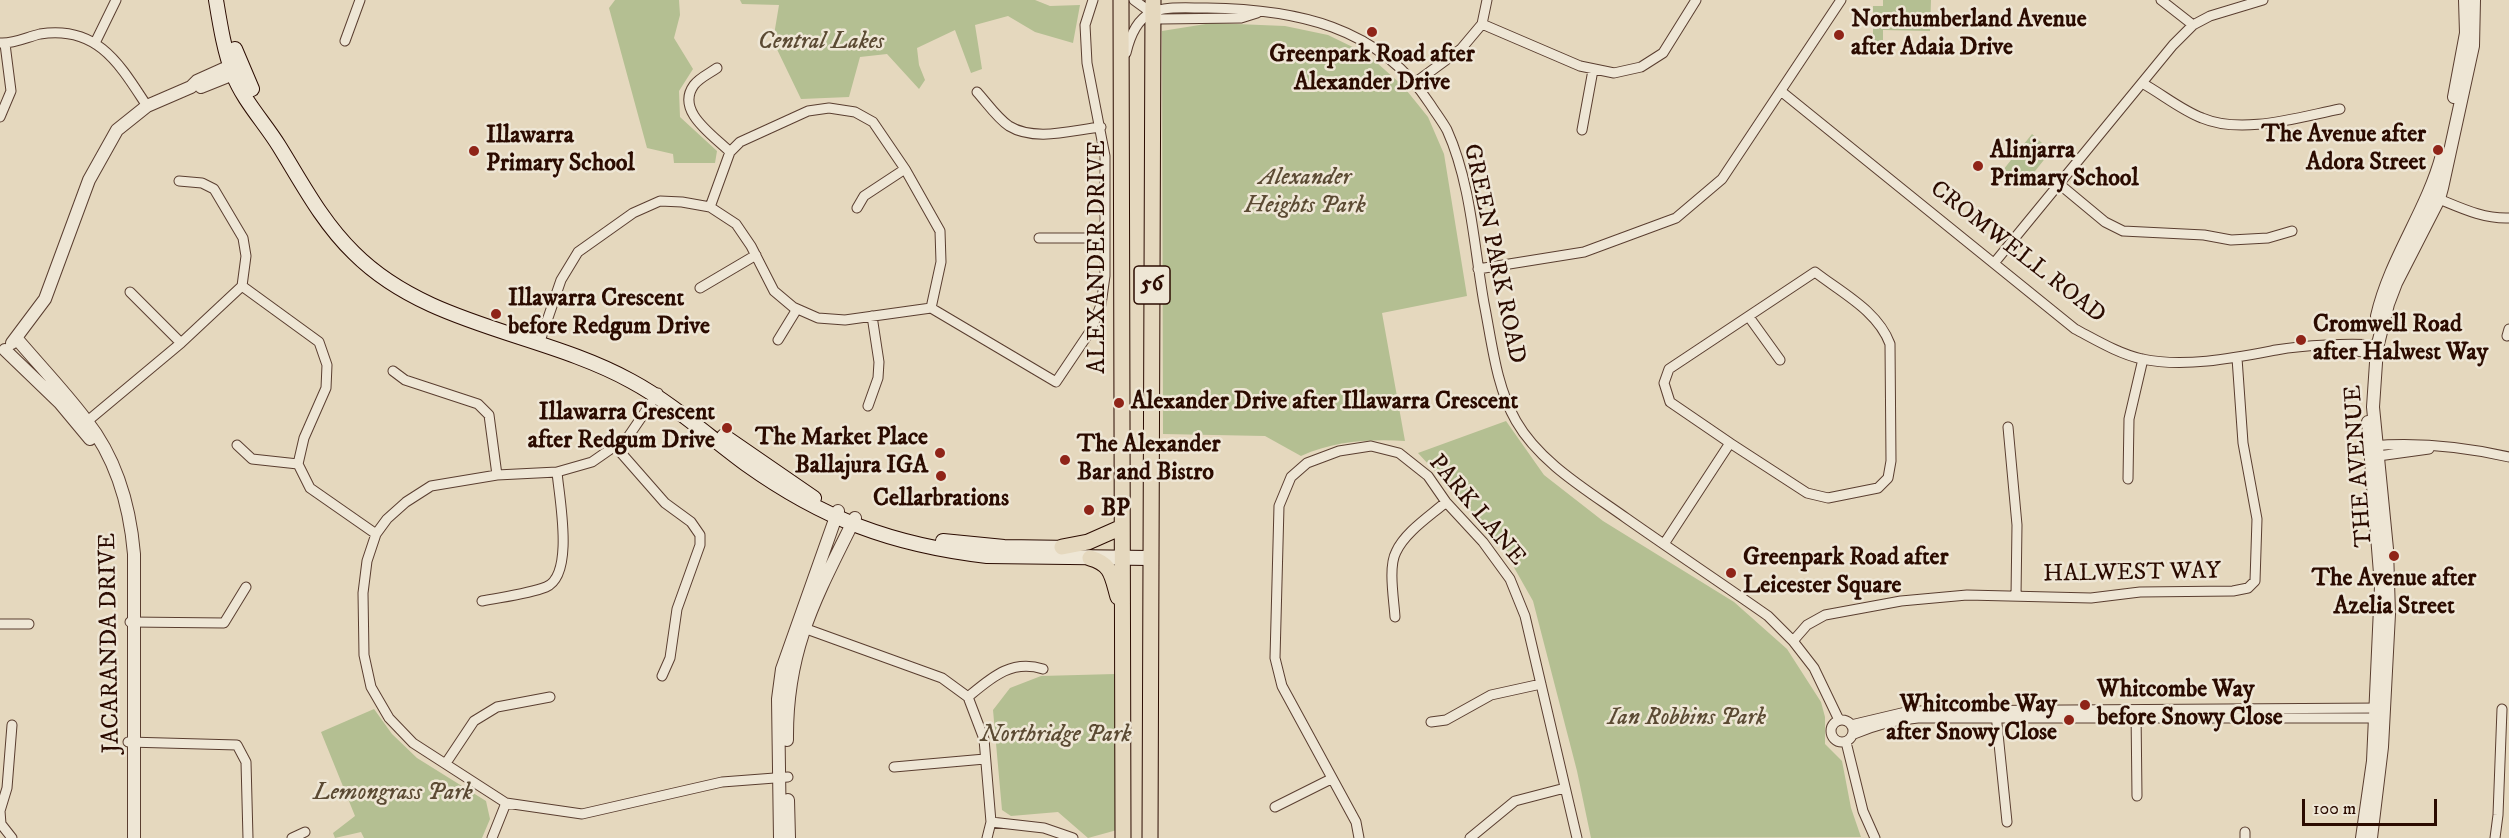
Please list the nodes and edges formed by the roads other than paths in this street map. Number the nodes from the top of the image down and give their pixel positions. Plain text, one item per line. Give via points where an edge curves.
1 (116, 0) edge
2 (216, 0) edge
3 (224, 0) edge
4 (360, 0) edge
5 (1093, 0) edge
6 (1122, 0) edge
7 (1134, 0) edge
8 (1487, 0) edge
9 (1841, 0) edge
10 (2161, 0) edge
11 (2262, 0) edge
12 (2464, 0) edge
13 (2474, 0) edge
14 (1692, 1) edge
15 (1153, 7) edge
16 (1482, 24) junction
17 (2193, 25) junction
18 (345, 41) dead end
19 (95, 43) junction
20 (2, 44) edge
21 (717, 68) dead end
22 (236, 69) junction
23 (1593, 70) junction
24 (1121, 73) junction
25 (1416, 82) junction
26 (2142, 83) junction
27 (978, 92) dead end
28 (1782, 92) junction
29 (147, 106) junction
30 (2340, 109) dead end
31 (0, 117) edge
32 (1101, 127) junction
33 (1582, 130) dead end
34 (730, 152) junction
35 (905, 169) junction
36 (179, 181) dead end
37 (2058, 183) junction
38 (2434, 197) junction
39 (710, 207) junction
40 (857, 208) dead end
41 (2509, 218) edge
42 (2292, 231) dead end
43 (1039, 238) dead end
44 (1104, 238) junction
45 (756, 255) junction
46 (1995, 262) junction
47 (1478, 269) junction
48 (242, 286) junction
49 (700, 288) dead end
50 (130, 292) dead end
51 (931, 308) junction
52 (797, 309) junction
53 (872, 316) junction
54 (1749, 317) junction
55 (17, 339) junction
56 (540, 339) junction
57 (778, 340) dead end
58 (182, 343) junction
59 (2373, 349) junction
60 (2, 352) edge
61 (2237, 358) junction
62 (2143, 359) junction
63 (1780, 360) dead end
64 (393, 371) dead end
65 (658, 394) junction
66 (868, 406) dead end
67 (84, 424) junction
68 (2008, 427) dead end
69 (1730, 443) junction
70 (237, 445) dead end
71 (615, 446) junction
72 (2374, 451) junction
73 (2509, 457) edge
74 (298, 464) junction
75 (557, 472) junction
76 (496, 475) junction
77 (2128, 479) dead end
78 (1446, 502) junction
79 (837, 514) junction
80 (853, 521) junction
81 (1122, 527) junction
82 (375, 534) junction
83 (1664, 544) junction
84 (1062, 547) junction
85 (1123, 553) junction
86 (1150, 553) junction
87 (1090, 558) junction
88 (246, 588) dead end
89 (2016, 596) junction
90 (482, 601) dead end
91 (1123, 614) junction
92 (1395, 617) dead end
93 (131, 622) junction
94 (0, 624) edge
95 (29, 624) dead end
96 (800, 627) junction
97 (1793, 641) junction
98 (1043, 669) dead end
99 (662, 676) dead end
100 (1540, 684) junction
101 (550, 697) dead end
102 (968, 697) junction
103 (2502, 709) dead end
104 (2136, 712) junction
105 (2380, 713) junction
106 (1996, 715) junction
107 (1839, 720) junction
108 (1431, 722) dead end
109 (12, 725) dead end
110 (1853, 730) junction
111 (131, 742) junction
112 (1846, 742) junction
113 (985, 759) junction
114 (446, 763) junction
115 (894, 767) dead end
116 (784, 778) junction
117 (1331, 779) junction
118 (1565, 788) junction
119 (2137, 796) dead end
120 (506, 803) junction
121 (1275, 807) dead end
122 (991, 822) junction
123 (2007, 822) dead end
124 (305, 832) dead end
125 (12, 838) edge
126 (129, 838) edge
127 (134, 838) edge
128 (248, 838) edge
129 (292, 838) edge
130 (492, 838) edge
131 (780, 838) edge
132 (789, 838) edge
133 (987, 838) edge
134 (1073, 838) edge
135 (1122, 838) edge
136 (1150, 838) edge
137 (1359, 838) edge
138 (1470, 838) edge
139 (1577, 838) edge
140 (1875, 838) edge
141 (2362, 838) edge
142 (2371, 838) edge
143 (2495, 838) edge

1 - 19 street
2 - 22 main road via 220,26
3 - 22 main road
4 - 18 street
5 - 32 street via 1085,25 1087,63
6 - 24 main road, ALEXANDER DRIVE / 56
7 - 15 street
8 - 16 street
9 - 28 street
10 - 17 street
11 - 17 street
12 - 38 street, THE AVENUE via 2466,33
13 - 38 street, THE AVENUE via 2473,46
14 - 23 street via 1663,53 1656,58 1641,68 1614,73
15 - 24 street via 1134,28
15 - 25 street, GREEN PARK ROAD via 1241,9 1306,18 1351,34 1383,53
15 - 86 main road, 56
16 - 23 street
16 - 25 street via 1461,49
17 - 26 street
19 - 20 street via 67,34 42,34
19 - 29 street via 119,63
20 - 31 street via 11,92
21 - 34 street via 695,83 688,104 691,113
22 - 29 street via 200,88 191,87
22 - 56 main road via 317,210 371,268 441,309
23 - 33 street
24 - 81 main road, ALEXANDER DRIVE / 56
25 - 47 street, GREEN PARK ROAD via 1446,129 1463,178
26 - 30 street via 2203,119 2235,124 2275,123
26 - 37 street
27 - 32 street via 1010,127 1028,133
28 - 46 street, CROMWELL ROAD
28 - 47 street via 1722,179 1676,218 1584,252
29 - 55 street via 117,130 101,156 45,299
32 - 44 street via 1105,156
34 - 35 street via 740,142 808,111 829,108 855,112 873,122
34 - 39 street
35 - 40 street via 864,196
35 - 51 street via 940,231 941,262
36 - 48 street via 202,183 214,189 243,238 246,256
37 - 42 street via 2105,222 2123,231 2231,240 2268,238
37 - 46 street
38 - 41 street via 2474,214
38 - 59 street, THE AVENUE via 2381,297
39 - 45 street via 736,224
39 - 56 street via 660,201 633,213 578,252 561,280
43 - 44 street
44 - 51 street via 1101,304 1091,330 1056,382
45 - 49 street
45 - 52 street via 774,291
46 - 62 street, CROMWELL ROAD via 2075,329
47 - 83 street, GREEN PARK ROAD via 1498,377 1516,421 1554,467
48 - 58 street
48 - 74 street via 319,342 327,365 326,388 304,438
50 - 58 street
51 - 53 street
52 - 53 street via 818,318
52 - 57 street
53 - 66 street via 879,362
54 - 63 street
54 - 69 street via 1669,369 1664,383 1670,402
54 - 69 street via 1815,272 1873,316 1890,344 1892,461 1888,478 1878,488 1828,498 1807,493
55 - 60 street
55 - 67 street, JACARANDA DRIVE
56 - 65 main road
58 - 67 street
59 - 61 street, CROMWELL ROAD via 2331,346
59 - 72 street, THE AVENUE via 2365,391
60 - 67 street, JACARANDA DRIVE via 34,376
61 - 62 street, CROMWELL ROAD via 2180,362
61 - 89 street, HALWEST WAY via 2242,443 2257,519 2255,581 2248,588 2233,591 2140,592 2091,598
62 - 77 street via 2129,419
64 - 76 street via 405,380 478,404 489,415
65 - 71 street via 628,437
65 - 79 main road via 791,495
67 - 93 street, JACARANDA DRIVE via 121,486 128,509 134,554
68 - 89 street via 2017,525
69 - 83 street
70 - 74 street via 252,459
71 - 75 street via 592,462
71 - 99 street via 664,503 691,522 700,536 676,609 670,658
72 - 73 street via 2410,443
72 - 105 street, THE AVENUE via 2381,586
74 - 82 street via 310,488
75 - 76 street
75 - 90 street via 565,550 558,575 548,587
76 - 82 street via 431,486 393,513
78 - 92 street via 1396,552
78 - 100 street, PARK LANE via 1510,579 1525,616
78 - 117 street, PARK LANE via 1428,476 1399,453 1371,446 1339,451 1307,463 1291,477 1282,493 1275,658 1282,686
79 - 80 main road
79 - 96 street
80 - 84 main road via 925,538 1004,547
80 - 87 main road via 889,538 962,553
80 - 96 street
81 - 84 main road via 1088,542
81 - 85 main road, ALEXANDER DRIVE / 56
82 - 114 street via 363,594 364,655 371,687 389,718 413,743
83 - 97 street, GREEN PARK ROAD via 1768,616
84 - 85 main road
85 - 86 main road
85 - 87 main road
85 - 91 main road, ALEXANDER DRIVE / 56
86 - 136 main road, 56
87 - 91 main road via 1109,569
88 - 93 street via 224,622
89 - 97 street, HALWEST WAY via 1967,595 1901,601 1825,615
91 - 135 main road, ALEXANDER DRIVE / 56
93 - 111 street, JACARANDA DRIVE
94 - 95 street
96 - 102 street via 942,678
96 - 116 street via 782,669 778,699
97 - 107 street, GREEN PARK ROAD via 1814,668
98 - 102 street via 1022,665 1003,670
100 - 108 street via 1491,695 1446,720
100 - 118 street, PARK LANE
101 - 114 street via 496,707 474,721
102 - 113 street via 984,740
103 - 143 street
104 - 105 street
104 - 106 street
104 - 119 street
105 - 141 street, THE AVENUE
105 - 142 street, THE AVENUE via 2378,793
106 - 110 street via 1899,719
106 - 123 street
107 - 110 street via 1848,721
107 - 112 street via 1833,725 1832,735 1836,741
109 - 125 street via 7,788 0,811 1,824
110 - 112 street
111 - 126 street, JACARANDA DRIVE
111 - 127 street, JACARANDA DRIVE
111 - 128 street via 237,745 246,762
112 - 140 street via 1863,811
113 - 115 street
113 - 122 street
114 - 120 street
116 - 120 street via 722,782 582,814
116 - 131 street
116 - 132 street
117 - 121 street
117 - 137 street, PARK LANE via 1356,822
118 - 138 street via 1515,801
118 - 139 street, PARK LANE
120 - 130 street
122 - 133 street
122 - 134 street via 1044,828
124 - 129 street

